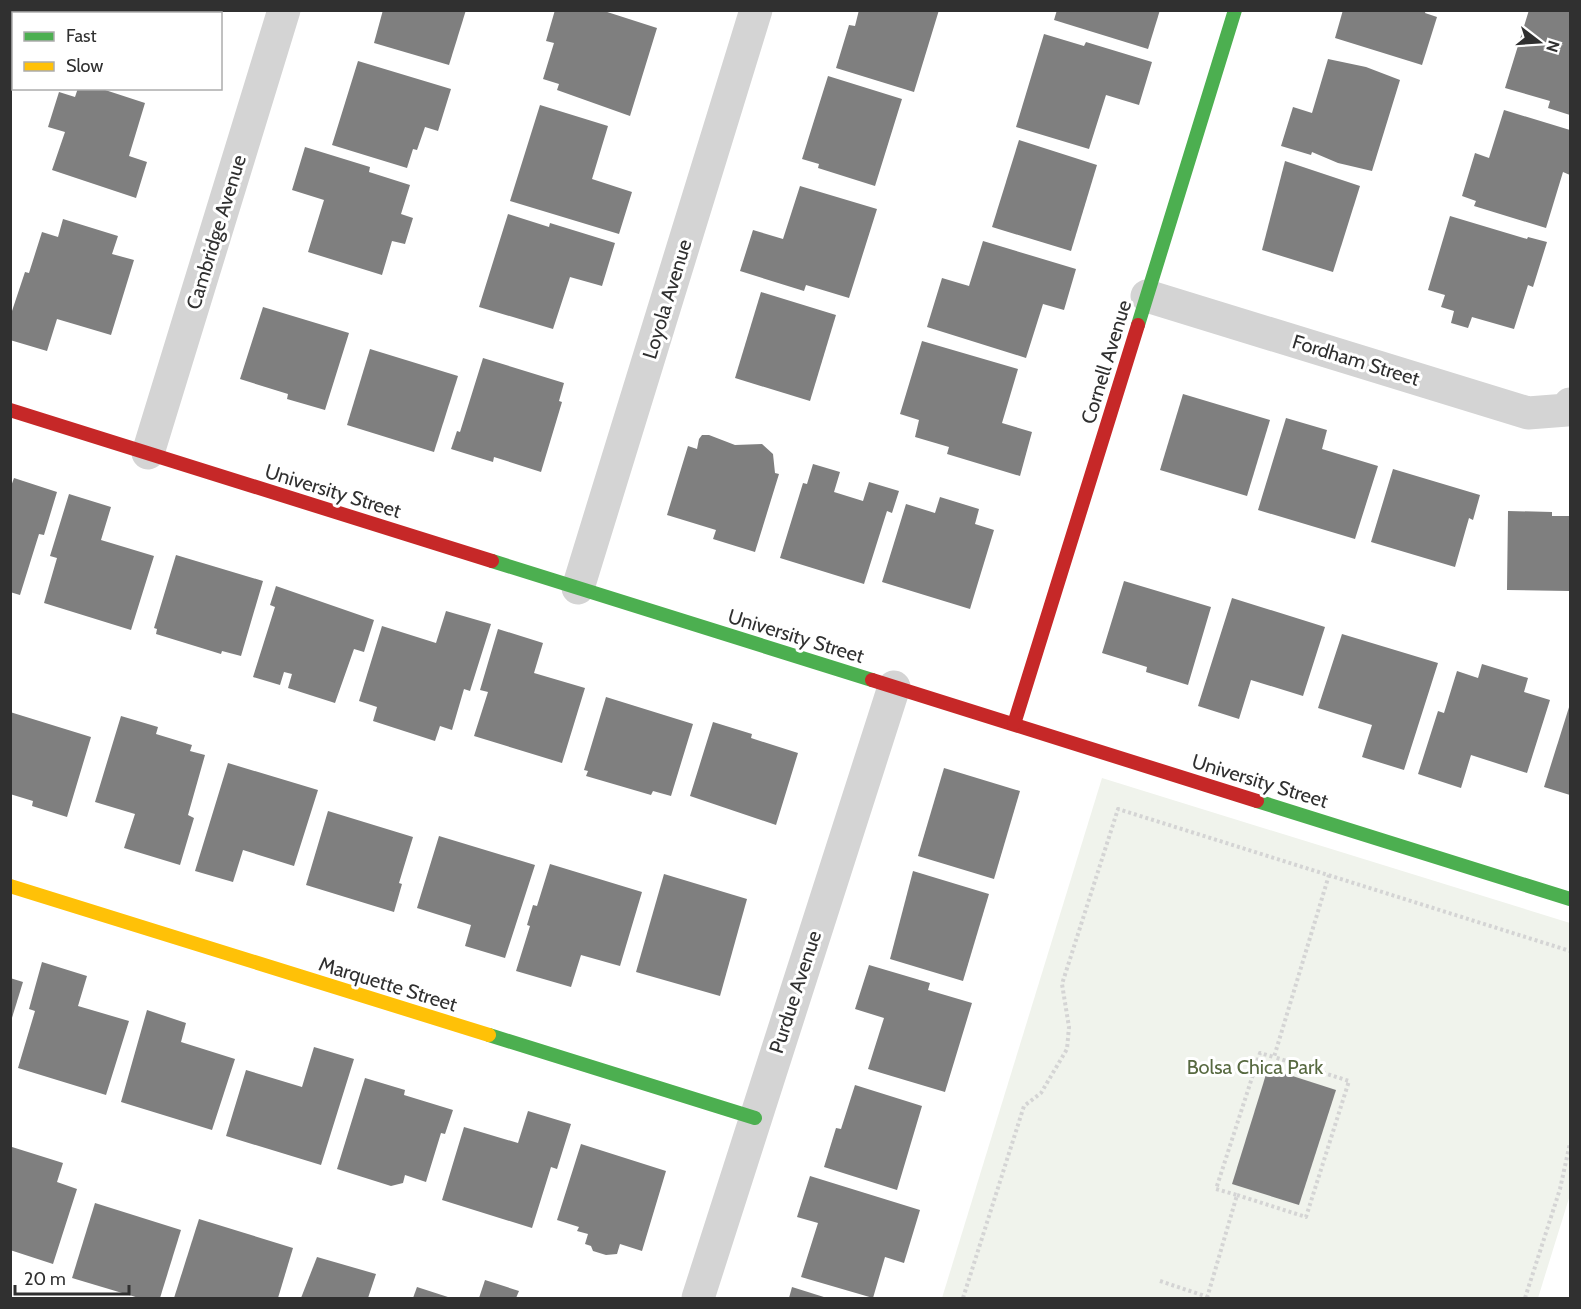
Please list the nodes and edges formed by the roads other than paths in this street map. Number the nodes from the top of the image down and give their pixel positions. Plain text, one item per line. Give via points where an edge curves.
1 (284, 10) edge
2 (756, 10) edge
3 (1235, 10) edge
4 (1147, 296) junction
5 (1569, 407) edge
6 (10, 410) edge
7 (148, 453) junction
8 (578, 588) junction
9 (894, 687) junction
10 (1014, 724) junction
11 (10, 886) edge
12 (1570, 899) edge
13 (755, 1118) junction
14 (698, 1299) edge

1 - 7 street, Cambridge Avenue
2 - 8 street, Loyola Avenue
3 - 4 street, Cornell Avenue
4 - 5 street, Fordham Street via 1528,412
4 - 10 street, Cornell Avenue
6 - 7 street, University Street
7 - 8 street, University Street
8 - 9 street, University Street
9 - 10 street, University Street
9 - 13 street, Purdue Avenue
10 - 12 street, University Street
11 - 13 street, Marquette Street
13 - 14 street, Purdue Avenue

